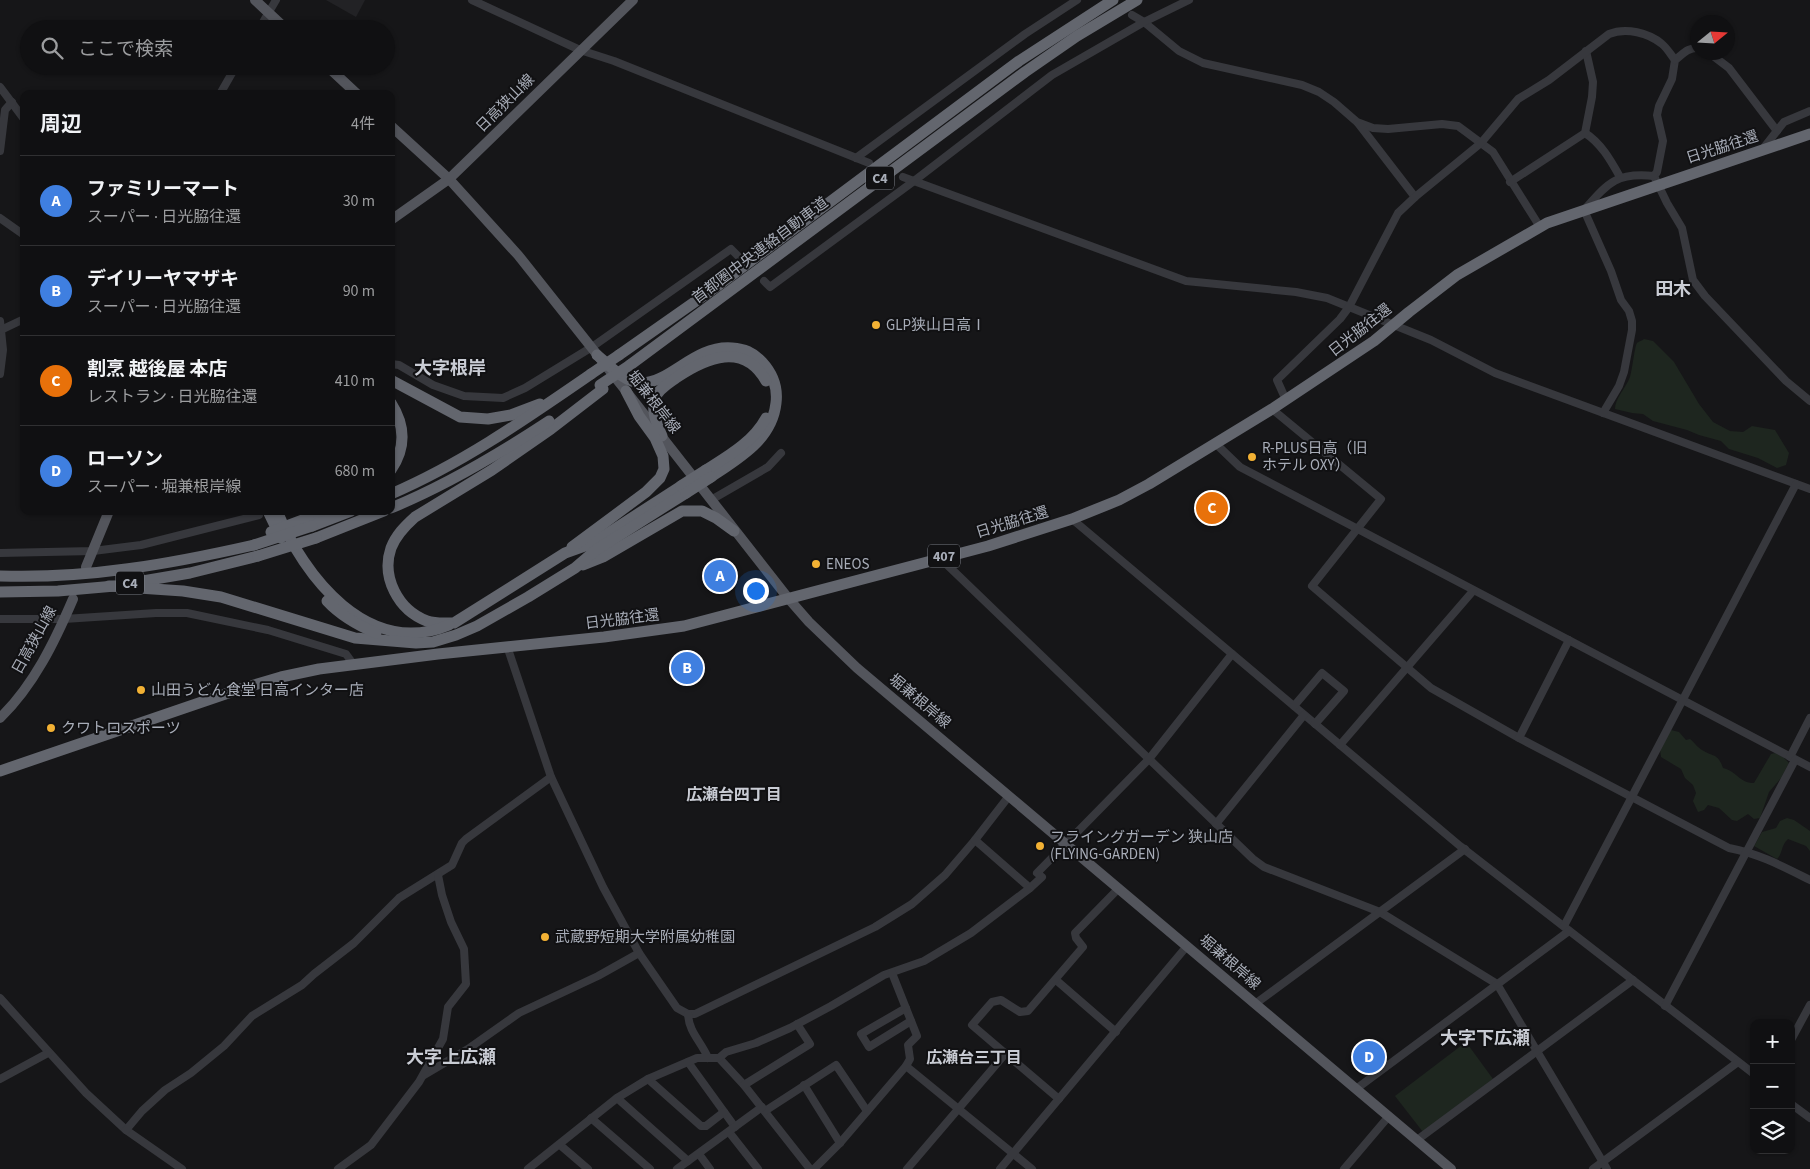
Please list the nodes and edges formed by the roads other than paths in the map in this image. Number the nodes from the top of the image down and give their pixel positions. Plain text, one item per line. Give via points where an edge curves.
1 (255, 0) edge
2 (276, 0) edge
3 (472, 0) edge
4 (633, 0) edge
5 (1077, 0) edge
6 (1113, 0) edge
7 (1137, 0) edge
8 (1188, 0) edge
9 (268, 12) junction
10 (1132, 15) dead end
11 (264, 20) edge
12 (276, 20) edge
13 (1144, 22) junction
14 (1690, 49) edge
15 (580, 50) junction
16 (1586, 51) junction
17 (1675, 60) junction
18 (1718, 60) edge
19 (231, 75) edge
20 (337, 75) edge
21 (0, 87) edge
22 (222, 90) edge
23 (353, 90) edge
24 (12, 102) junction
25 (1810, 111) edge
26 (20, 114) edge
27 (1357, 122) junction
28 (395, 130) edge
29 (1777, 131) junction
30 (1585, 133) junction
31 (1810, 134) edge
32 (1481, 144) junction
33 (1762, 150) junction
34 (0, 151) edge
35 (856, 158) junction
36 (869, 163) dead end
37 (903, 177) dead end
38 (1620, 177) junction
39 (449, 179) junction
40 (1656, 180) junction
41 (914, 181) junction
42 (1510, 182) junction
43 (1415, 197) junction
44 (1584, 210) junction
45 (395, 217) edge
46 (0, 218) edge
47 (1540, 227) junction
48 (20, 232) edge
49 (738, 256) dead end
50 (764, 281) dead end
51 (1349, 307) junction
52 (20, 320) edge
53 (0, 321) edge
54 (1393, 324) junction
55 (1, 330) junction
56 (594, 351) junction
57 (395, 365) edge
58 (0, 374) edge
59 (395, 382) edge
60 (601, 387) junction
61 (626, 391) junction
62 (560, 396) junction
63 (1286, 400) junction
64 (1810, 401) edge
65 (395, 408) edge
66 (1272, 409) junction
67 (1603, 413) junction
68 (662, 436) junction
69 (1215, 443) junction
70 (781, 453) dead end
71 (395, 463) edge
72 (708, 473) junction
73 (1796, 484) junction
74 (1810, 489) edge
75 (684, 490) junction
76 (395, 492) edge
77 (711, 500) junction
78 (395, 506) edge
79 (107, 515) edge
80 (259, 515) edge
81 (270, 515) edge
82 (279, 515) edge
83 (320, 515) edge
84 (336, 515) edge
85 (374, 515) edge
86 (1072, 519) junction
87 (310, 522) junction
88 (1357, 529) junction
89 (734, 531) junction
90 (93, 551) junction
91 (0, 553) edge
92 (565, 553) junction
93 (939, 558) junction
94 (86, 567) dead end
95 (575, 568) junction
96 (0, 576) edge
97 (109, 586) junction
98 (1473, 591) junction
99 (0, 592) edge
100 (73, 598) dead end
101 (788, 598) junction
102 (0, 619) edge
103 (64, 619) junction
104 (454, 623) junction
105 (1569, 640) junction
106 (398, 641) junction
107 (507, 646) junction
108 (1232, 654) junction
109 (354, 665) junction
110 (1407, 667) junction
111 (1682, 700) junction
112 (1294, 706) junction
113 (1304, 715) junction
114 (0, 718) edge
115 (1810, 718) edge
116 (1314, 724) junction
117 (1519, 738) junction
118 (1340, 745) junction
119 (1792, 758) junction
120 (1149, 759) junction
121 (1810, 768) edge
122 (0, 771) edge
123 (551, 777) junction
124 (1009, 796) junction
125 (1631, 797) junction
126 (1216, 824) junction
127 (975, 840) junction
128 (1066, 844) junction
129 (1465, 849) junction
130 (1747, 852) junction
131 (438, 875) junction
132 (1810, 880) edge
133 (1030, 888) junction
134 (1118, 888) junction
135 (1380, 912) junction
136 (1566, 928) junction
137 (1187, 946) junction
138 (639, 953) junction
139 (892, 973) junction
140 (1056, 980) junction
141 (1633, 980) junction
142 (1497, 984) junction
143 (0, 998) edge
144 (1255, 1004) junction
145 (1810, 1005) edge
146 (1665, 1006) junction
147 (906, 1008) junction
148 (688, 1014) junction
149 (911, 1021) junction
150 (797, 1024) junction
151 (1116, 1032) junction
152 (1795, 1033) edge
153 (1537, 1049) junction
154 (48, 1053) junction
155 (1006, 1054) junction
156 (708, 1058) junction
157 (719, 1058) junction
158 (688, 1062) junction
159 (1738, 1062) junction
160 (906, 1066) junction
161 (1750, 1071) edge
162 (422, 1077) junction
163 (0, 1079) edge
164 (648, 1079) junction
165 (744, 1085) junction
166 (804, 1085) junction
167 (1356, 1089) junction
168 (618, 1098) junction
169 (1058, 1099) junction
170 (1795, 1107) edge
171 (763, 1109) junction
172 (958, 1109) junction
173 (867, 1110) junction
174 (724, 1112) junction
175 (1389, 1116) junction
176 (591, 1118) junction
177 (1810, 1118) edge
178 (126, 1130) junction
179 (732, 1130) junction
180 (1417, 1140) junction
181 (840, 1142) junction
182 (560, 1145) junction
183 (699, 1154) junction
184 (1013, 1154) junction
185 (688, 1161) junction
186 (1603, 1162) junction
187 (182, 1169) edge
188 (338, 1169) edge
189 (529, 1169) edge
190 (588, 1169) edge
191 (650, 1169) edge
192 (677, 1169) edge
193 (710, 1169) edge
194 (758, 1169) edge
195 (810, 1169) edge
196 (814, 1169) edge
197 (907, 1169) edge
198 (1000, 1169) edge
199 (1032, 1169) edge
200 (1344, 1169) edge
201 (1451, 1169) edge
202 (1593, 1169) edge
203 (1607, 1169) edge

1 - 9 main road
2 - 9 street
3 - 15 street
4 - 15 main road, 日高狭山線
5 - 35 street
6 - 62 highway, 首都圏中央連絡自動車道 / C4, bridge via 1018,61 716,287
7 - 60 highway, 首都圏中央連絡自動車道 / C4, bridge via 1025,72
8 - 13 street
9 - 11 street
9 - 12 main road
10 - 13 street
13 - 27 street via 1178,51 1203,63 1302,85 1334,102
13 - 41 street via 1052,75
14 - 17 street
15 - 35 street
15 - 39 main road, 日高狭山線
16 - 17 street via 1609,34 1631,32 1650,35
16 - 30 street via 1593,82
16 - 32 street via 1518,100
17 - 40 street via 1672,79 1657,115 1662,141
18 - 29 street via 1743,85
19 - 22 street
20 - 23 main road
21 - 24 street
24 - 26 street
24 - 34 street via 5,110
25 - 29 street via 1784,122
27 - 32 street via 1388,129 1442,124 1458,126
27 - 43 street
28 - 39 main road, 堀兼根岸線
29 - 33 street
30 - 38 street via 1609,157
30 - 42 street
31 - 33 highway, 日光脇往還 / 407
32 - 42 street via 1492,152
32 - 43 street
33 - 40 highway, 日光脇往還 / 407
35 - 36 street
37 - 41 street
38 - 40 street via 1637,174
38 - 44 street
39 - 45 main road, 日高狭山線
39 - 56 main road, 堀兼根岸線 via 518,255
40 - 44 highway, 日光脇往還 / 407
40 - 64 street via 1682,228 1693,280 1786,381
41 - 50 street via 770,287
41 - 51 street via 1186,281 1296,292 1327,298
42 - 47 street
43 - 51 street via 1398,213
44 - 47 highway, 日光脇往還 / 407
44 - 67 street via 1632,321 1624,372
46 - 48 street
47 - 54 highway, 日光脇往還 / 407 via 1457,275
49 - 56 street via 731,249
51 - 54 street
51 - 63 street via 1277,380
52 - 55 street
53 - 55 street
54 - 63 highway, 日光脇往還 / 407 via 1374,341
54 - 67 street via 1495,374
55 - 58 street
56 - 57 street via 503,398 464,396 433,385
56 - 61 main road, 堀兼根岸線
56 - 72 highway via 628,380 639,383 657,380 697,355 726,348 755,354 774,378 777,392 770,425 747,452
59 - 62 highway via 460,417 488,419 511,415
60 - 78 highway via 494,456
60 - 104 highway via 500,465 415,517 398,534 391,548 388,571 392,588 402,604 427,621
61 - 68 main road, 堀兼根岸線
61 - 92 highway via 655,438 663,456 664,469 646,492
62 - 76 highway, 首都圏中央連絡自動車道 / C4 via 464,458
63 - 66 highway, 日光脇往還 / 407
65 - 71 highway via 403,431
66 - 69 highway, 日光脇往還 / 407
66 - 88 street via 1381,500
67 - 73 street
68 - 72 highway via 655,421 655,397 685,372 704,362 732,356 746,360 761,371 770,396 766,419 739,449
68 - 77 main road, 堀兼根岸線
69 - 86 highway, 日光脇往還 / 407 via 1138,490
69 - 88 street via 1240,467
70 - 77 street via 752,478
72 - 75 highway, bridge
73 - 74 street
73 - 111 street
75 - 92 highway via 593,543
75 - 95 highway
77 - 89 main road, 堀兼根岸線
79 - 90 main road
80 - 90 street via 141,545
81 - 106 highway via 304,576 340,614 361,627
82 - 104 highway via 312,575 346,609 369,622 406,633 434,631
83 - 87 highway
84 - 87 highway, C4
85 - 97 highway, C4, bridge via 258,556 190,573
86 - 93 highway, 日光脇往還 / 407
86 - 108 street
87 - 96 highway, C4, bridge via 193,559 131,570 56,577
88 - 98 street
88 - 110 street via 1312,586
89 - 95 highway via 702,511 682,511 603,557
89 - 101 main road, 堀兼根岸線
90 - 91 street
90 - 94 main road
92 - 104 highway
93 - 101 highway, 日光脇往還 / 407
93 - 120 street
95 - 106 highway via 456,635 433,642
97 - 99 highway, C4
97 - 106 highway via 222,597 355,638
98 - 105 street
98 - 110 street
100 - 103 main road, 日高狭山線
101 - 107 highway, 日光脇往還 / 407 via 714,619 651,632
101 - 124 main road, 堀兼根岸線 via 857,668
102 - 103 street
103 - 109 street via 186,613 268,630 346,654
103 - 114 main road, 日高狭山線 via 35,673
105 - 111 street
105 - 117 street
107 - 109 highway, 日光脇往還 / 407
107 - 123 street
108 - 112 street
108 - 120 street
109 - 122 highway, 日光脇往還 / 407 via 281,677
110 - 117 street via 1431,688
110 - 118 street
111 - 119 street
111 - 125 street
112 - 113 street
112 - 116 street via 1322,673 1344,691
113 - 116 street
113 - 126 street
115 - 119 street
116 - 118 street
117 - 125 street
118 - 129 street
119 - 121 street
119 - 130 street
120 - 126 street
120 - 128 street
123 - 131 street via 466,839 452,865
123 - 138 street via 603,887
124 - 127 street
124 - 128 main road, 堀兼根岸線
125 - 130 street via 1729,848
125 - 136 street
126 - 135 street via 1264,867
127 - 133 street
127 - 148 street via 929,890 875,927 695,1014
128 - 133 street via 1037,873 1042,877
128 - 134 main road, 堀兼根岸線
129 - 135 street
129 - 136 street
130 - 132 street via 1768,858
130 - 146 street
131 - 162 street via 451,922 464,950 466,984 448,1007 443,1039
131 - 178 street via 399,898 354,944 302,985 252,1016 224,1046 165,1090
133 - 139 street via 972,933 924,961
134 - 137 main road, 堀兼根岸線
134 - 140 street via 1075,932 1083,947
135 - 142 street
135 - 144 street
136 - 141 street
136 - 142 street
137 - 144 main road, 堀兼根岸線
137 - 151 street
138 - 148 street via 677,1008
138 - 162 street via 519,1013
139 - 147 street
139 - 150 street
140 - 151 street
140 - 155 street via 1028,1011 1020,1012 1001,1000 992,1002 972,1025
141 - 146 street
141 - 153 street
142 - 153 street
142 - 167 street
143 - 154 street
144 - 167 main road, 堀兼根岸線
145 - 152 street
146 - 159 street
147 - 149 street
147 - 149 street via 861,1034 869,1047
148 - 156 street via 688,1025
149 - 160 street via 917,1036 908,1045 910,1059
150 - 157 street via 756,1043 726,1052
150 - 165 street via 810,1044
151 - 169 street
153 - 180 street
153 - 186 street
154 - 163 street
154 - 178 street
155 - 169 street
155 - 172 street
156 - 157 street
156 - 158 street
157 - 165 street
158 - 164 street
158 - 174 street
159 - 161 street
159 - 186 street
160 - 172 street
160 - 173 street
162 - 188 street via 371,1144
164 - 168 street
164 - 174 street via 701,1126 706,1126
165 - 171 street
166 - 171 street
166 - 173 street via 836,1064
166 - 181 street
167 - 175 main road, 堀兼根岸線
168 - 176 street
168 - 185 street
169 - 184 street
170 - 177 street
171 - 179 street
171 - 195 street
172 - 184 street
172 - 197 street
173 - 181 street
174 - 179 street
175 - 180 main road, 堀兼根岸線
175 - 200 street
176 - 182 street
176 - 191 street
178 - 187 street
179 - 183 street
179 - 194 street
180 - 201 main road, 堀兼根岸線
181 - 196 street
182 - 189 street
182 - 190 street
183 - 185 street
183 - 193 street
184 - 198 street
184 - 199 street
185 - 192 street
186 - 202 street
186 - 203 street

